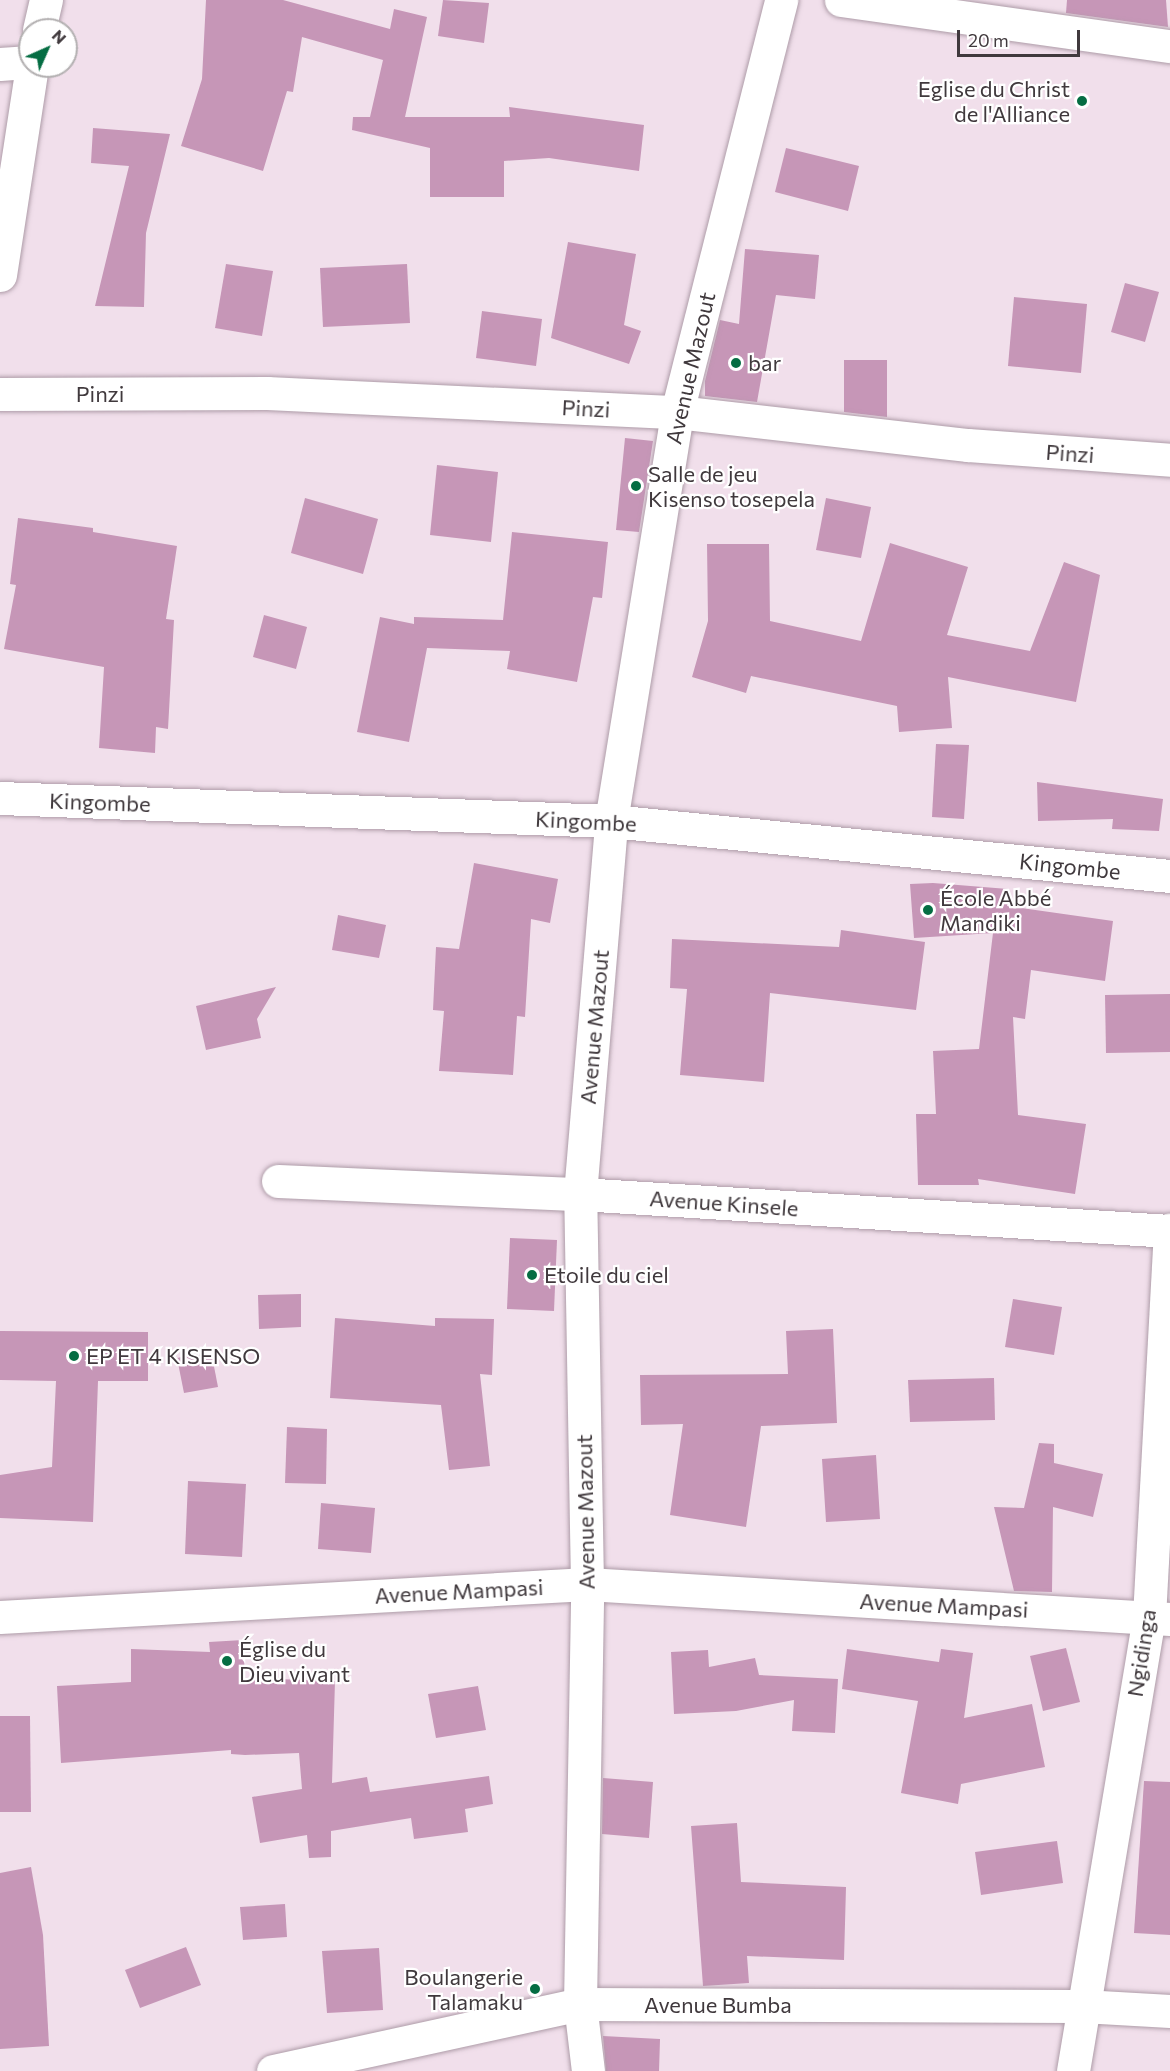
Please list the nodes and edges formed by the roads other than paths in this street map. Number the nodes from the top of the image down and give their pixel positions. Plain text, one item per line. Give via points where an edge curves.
1 (46, 0) edge
2 (781, 0) edge
3 (841, 0) edge
4 (42, 18) edge
5 (1170, 46) edge
6 (18, 63) edge
7 (0, 64) edge
8 (30, 78) edge
9 (0, 275) edge
10 (0, 394) edge
11 (677, 412) junction
12 (1170, 460) edge
13 (0, 798) edge
14 (611, 821) junction
15 (1170, 876) edge
16 (278, 1181) dead end
17 (579, 1194) junction
18 (1170, 1231) edge
19 (587, 1584) junction
20 (0, 1617) edge
21 (1159, 1618) edge
22 (580, 2004) junction
23 (1082, 2006) junction
24 (1170, 2011) edge
25 (273, 2071) edge
26 (588, 2071) edge
27 (1072, 2071) edge

1 - 4 street
2 - 11 street, Avenue Mazout
3 - 5 street
6 - 7 street
8 - 9 street
10 - 11 street, Pinzi via 267,393
11 - 12 street, Pinzi via 968,445
11 - 14 street, Avenue Mazout
13 - 14 street, Kingombe
14 - 15 street, Kingombe
14 - 17 street, Avenue Mazout
16 - 17 street, Avenue Kinsele
17 - 18 street, Avenue Kinsele
17 - 19 street, Avenue Mazout
18 - 21 street, Ngidinga
19 - 20 street, Avenue Mampasi
19 - 21 street, Avenue Mampasi
19 - 22 street, Avenue Mazout
21 - 23 street, Ngidinga
22 - 23 street, Avenue Bumba
22 - 25 street, Avenue Bumba
22 - 26 street, Avenue Mazout
23 - 24 street, Avenue Bumba
23 - 27 street, Ngidinga

